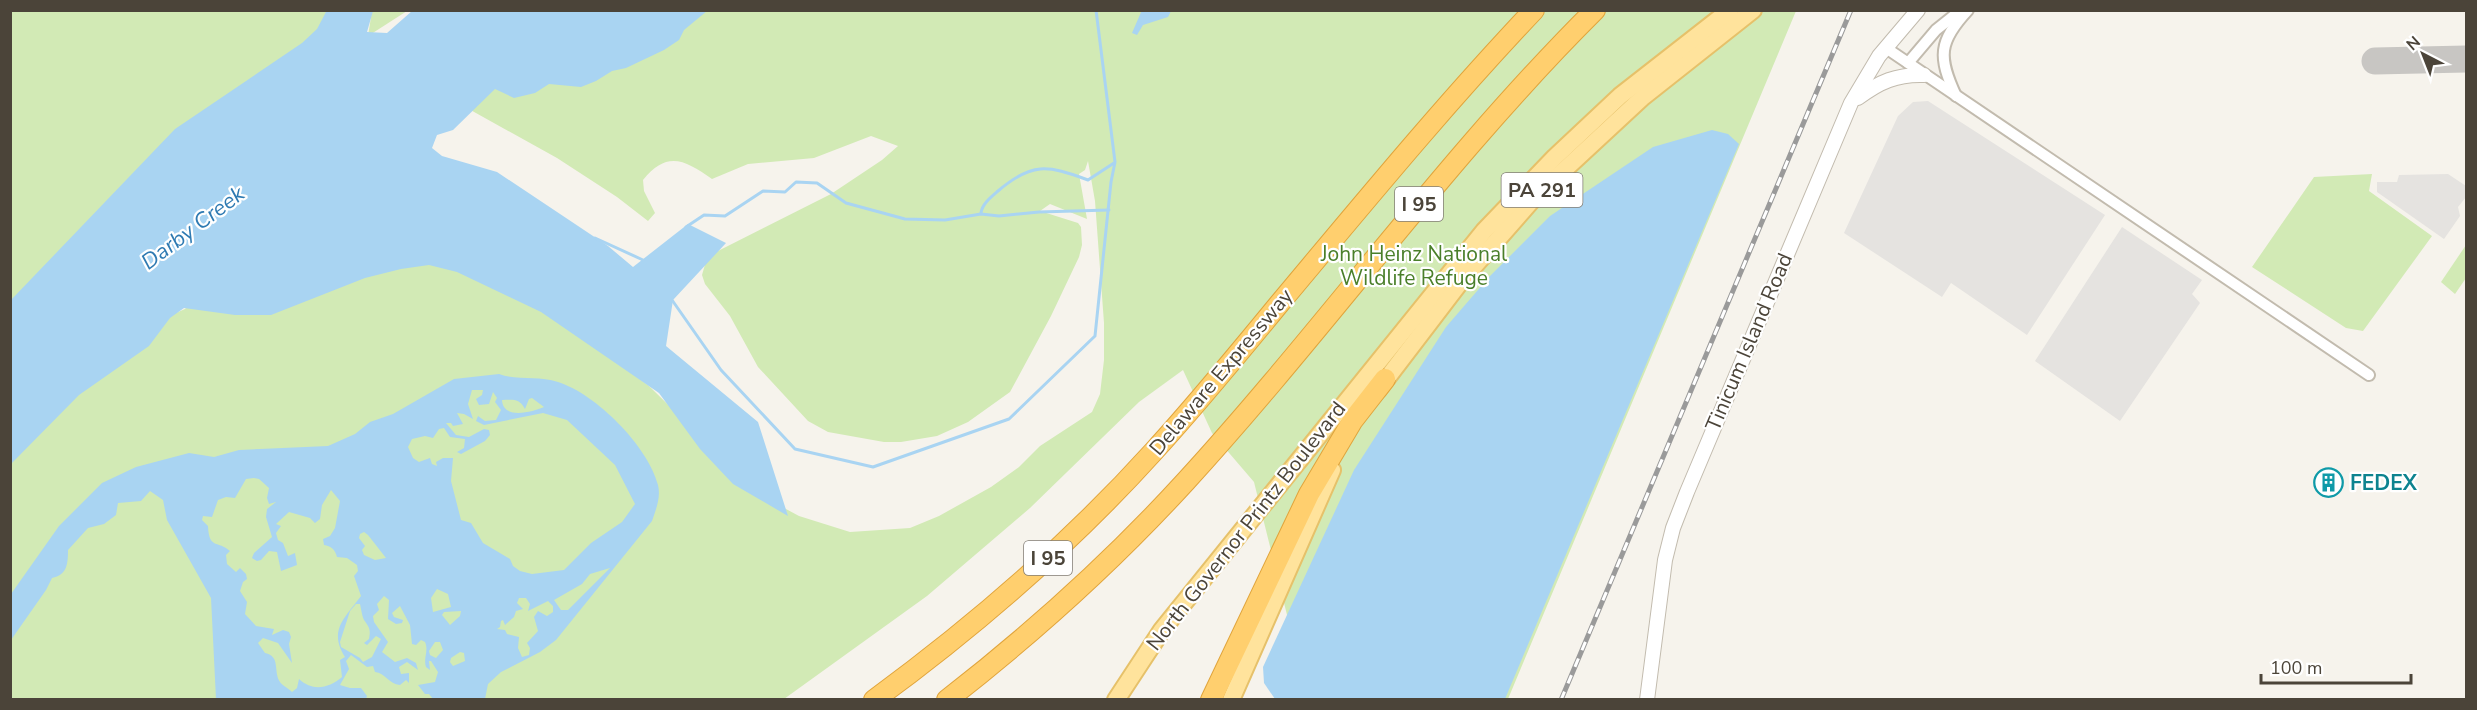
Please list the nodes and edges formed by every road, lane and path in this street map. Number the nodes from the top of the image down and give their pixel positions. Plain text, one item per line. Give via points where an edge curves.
1 (1534, 10) edge
2 (1595, 10) edge
3 (1730, 10) edge
4 (1753, 10) edge
5 (1918, 10) edge
6 (1961, 10) edge
7 (1968, 10) edge
8 (1886, 48) junction
9 (1908, 63) junction
10 (1924, 75) junction
11 (1956, 96) junction
12 (1851, 103) junction
13 (2368, 375) dead end
14 (1384, 379) junction
15 (874, 699) edge
16 (947, 699) edge
17 (1116, 699) edge
18 (1211, 699) edge
19 (1231, 699) edge
20 (1647, 699) edge

1 - 15 highway, Delaware Expressway / I 95 via 1430,123 1141,466 1050,557 981,617
2 - 16 highway, Delaware Expressway / I 95 via 1471,142 1187,480 1112,558 1029,634
3 - 17 main road, North Governor Printz Boulevard / PA 291 via 1648,73 1554,157 1484,231 1162,630
4 - 14 main road, PA 291 via 1643,97 1534,198
5 - 8 street, Tinicum Island Road
6 - 9 street via 1936,30
7 - 11 street via 1948,34 1942,53 1943,66
8 - 9 street
8 - 12 street, Tinicum Island Road
9 - 10 street
10 - 11 street
10 - 12 street via 1884,80
11 - 13 street
12 - 20 street, Tinicum Island Road via 1674,528 1662,577
14 - 18 highway via 1353,420 1309,494
14 - 19 main road, PA 291 via 1329,476

